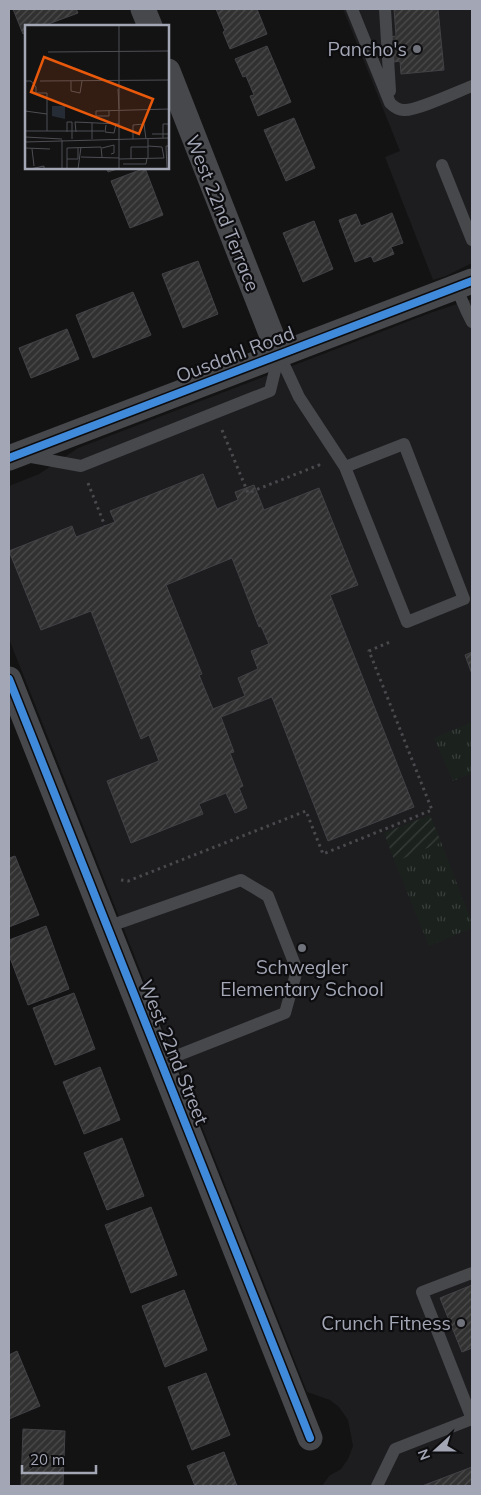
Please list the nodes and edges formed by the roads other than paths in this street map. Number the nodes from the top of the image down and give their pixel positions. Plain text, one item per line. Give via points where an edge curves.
1 (143, 9) edge
2 (352, 9) edge
3 (385, 9) edge
4 (150, 25) edge
5 (169, 75) edge
6 (472, 86) edge
7 (390, 103) junction
8 (442, 165) dead end
9 (472, 240) edge
10 (464, 284) edge
11 (472, 322) edge
12 (280, 354) junction
13 (14, 456) edge
14 (345, 467) junction
15 (9, 679) edge
16 (108, 928) junction
17 (161, 1062) junction
18 (472, 1273) edge
19 (472, 1419) edge
20 (310, 1438) dead end
21 (377, 1486) edge

1 - 4 street
2 - 7 lane
3 - 7 lane
5 - 12 street, West 22nd Terrace
6 - 7 lane via 405,111
8 - 9 lane
10 - 11 lane via 467,312
10 - 12 street, Ousdahl Road
12 - 13 street, Ousdahl Road
12 - 13 lane via 270,391 81,466
12 - 14 lane via 299,398
14 - 14 lane via 407,622 464,599 404,444
15 - 16 street, West 22nd Street
16 - 17 street, West 22nd Street
16 - 17 lane via 242,880 268,896 297,970 285,1013
17 - 20 street, West 22nd Street
18 - 19 lane via 422,1292
19 - 21 lane via 395,1449

